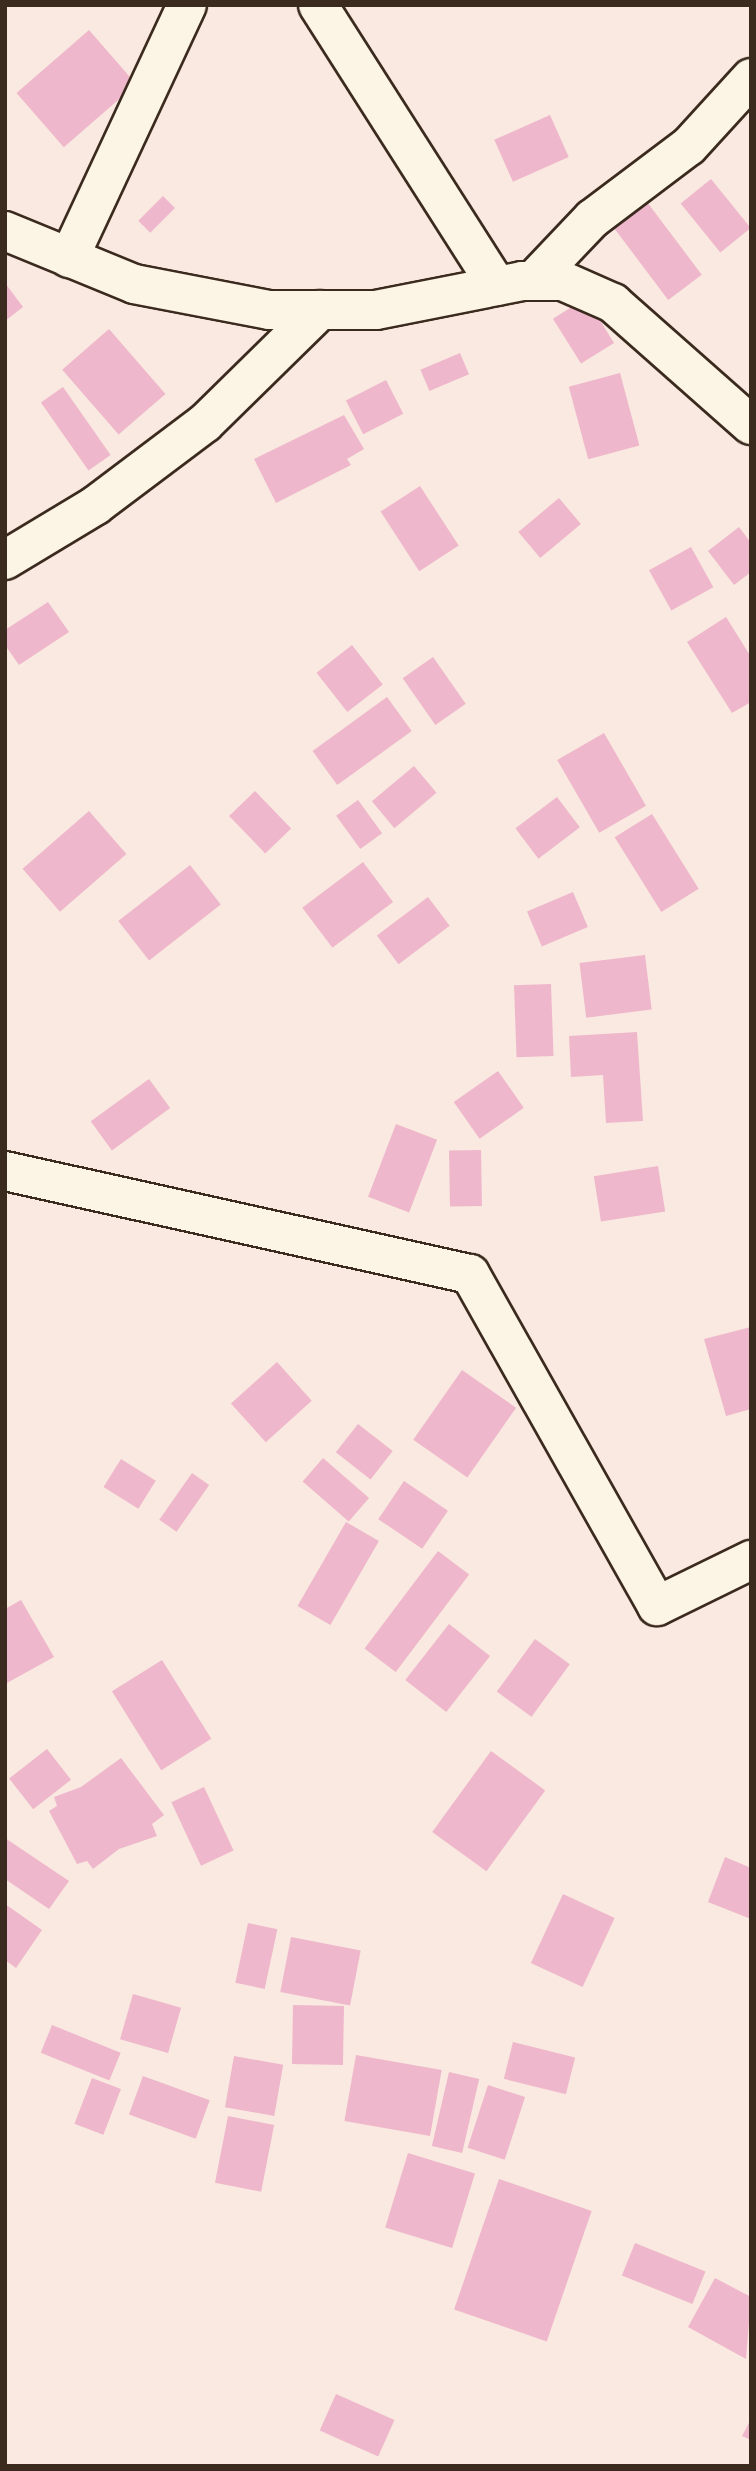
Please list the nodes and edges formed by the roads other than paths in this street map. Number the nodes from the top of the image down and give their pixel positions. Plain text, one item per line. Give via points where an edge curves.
1 (187, 5) edge
2 (318, 5) edge
3 (751, 78) edge
4 (5, 231) edge
5 (69, 258) junction
6 (515, 284) junction
7 (320, 310) junction
8 (751, 425) edge
9 (5, 561) edge
10 (5, 1171) edge
11 (751, 1560) edge

1 - 5 street
2 - 6 street
3 - 6 street via 689,146
4 - 5 street
5 - 7 street via 134,284 269,310
6 - 7 street via 376,310
6 - 8 street via 563,281 612,303
7 - 9 street via 205,423 96,505
10 - 11 street via 470,1274 657,1606

